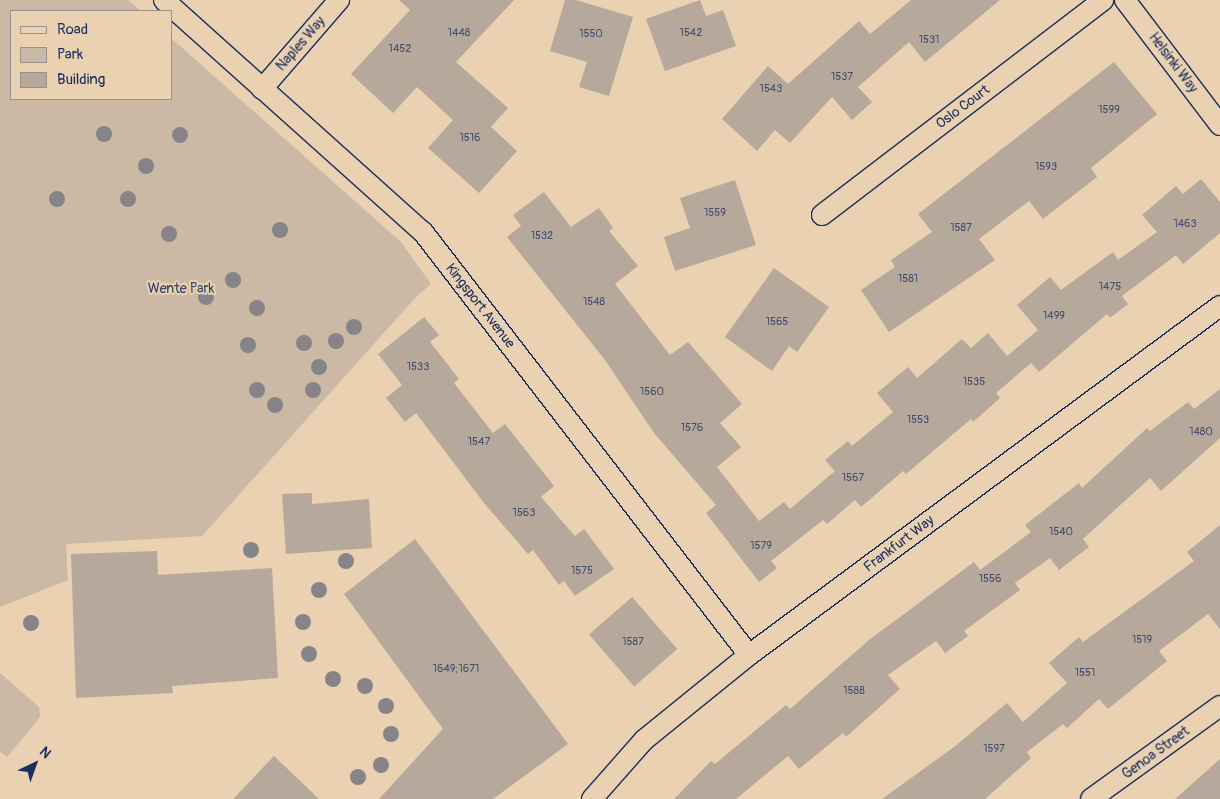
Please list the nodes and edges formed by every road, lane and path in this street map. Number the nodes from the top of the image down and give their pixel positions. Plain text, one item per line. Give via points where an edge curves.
1 (164, 0) edge
2 (340, 0) edge
3 (1102, 0) edge
4 (1125, 0) edge
5 (262, 88) junction
6 (1220, 125) edge
7 (822, 215) dead end
8 (1220, 306) edge
9 (749, 655) junction
10 (1220, 706) edge
11 (592, 799) edge
12 (1091, 799) edge

1 - 5 street, Kingsport Avenue
2 - 5 street, Naples Way
3 - 7 street, Oslo Court
4 - 6 street, Helsinki Way
5 - 9 street, Kingsport Avenue via 423,232
8 - 9 street, Frankfurt Way
9 - 11 street, Frankfurt Way via 644,740
10 - 12 street, Genoa Street

